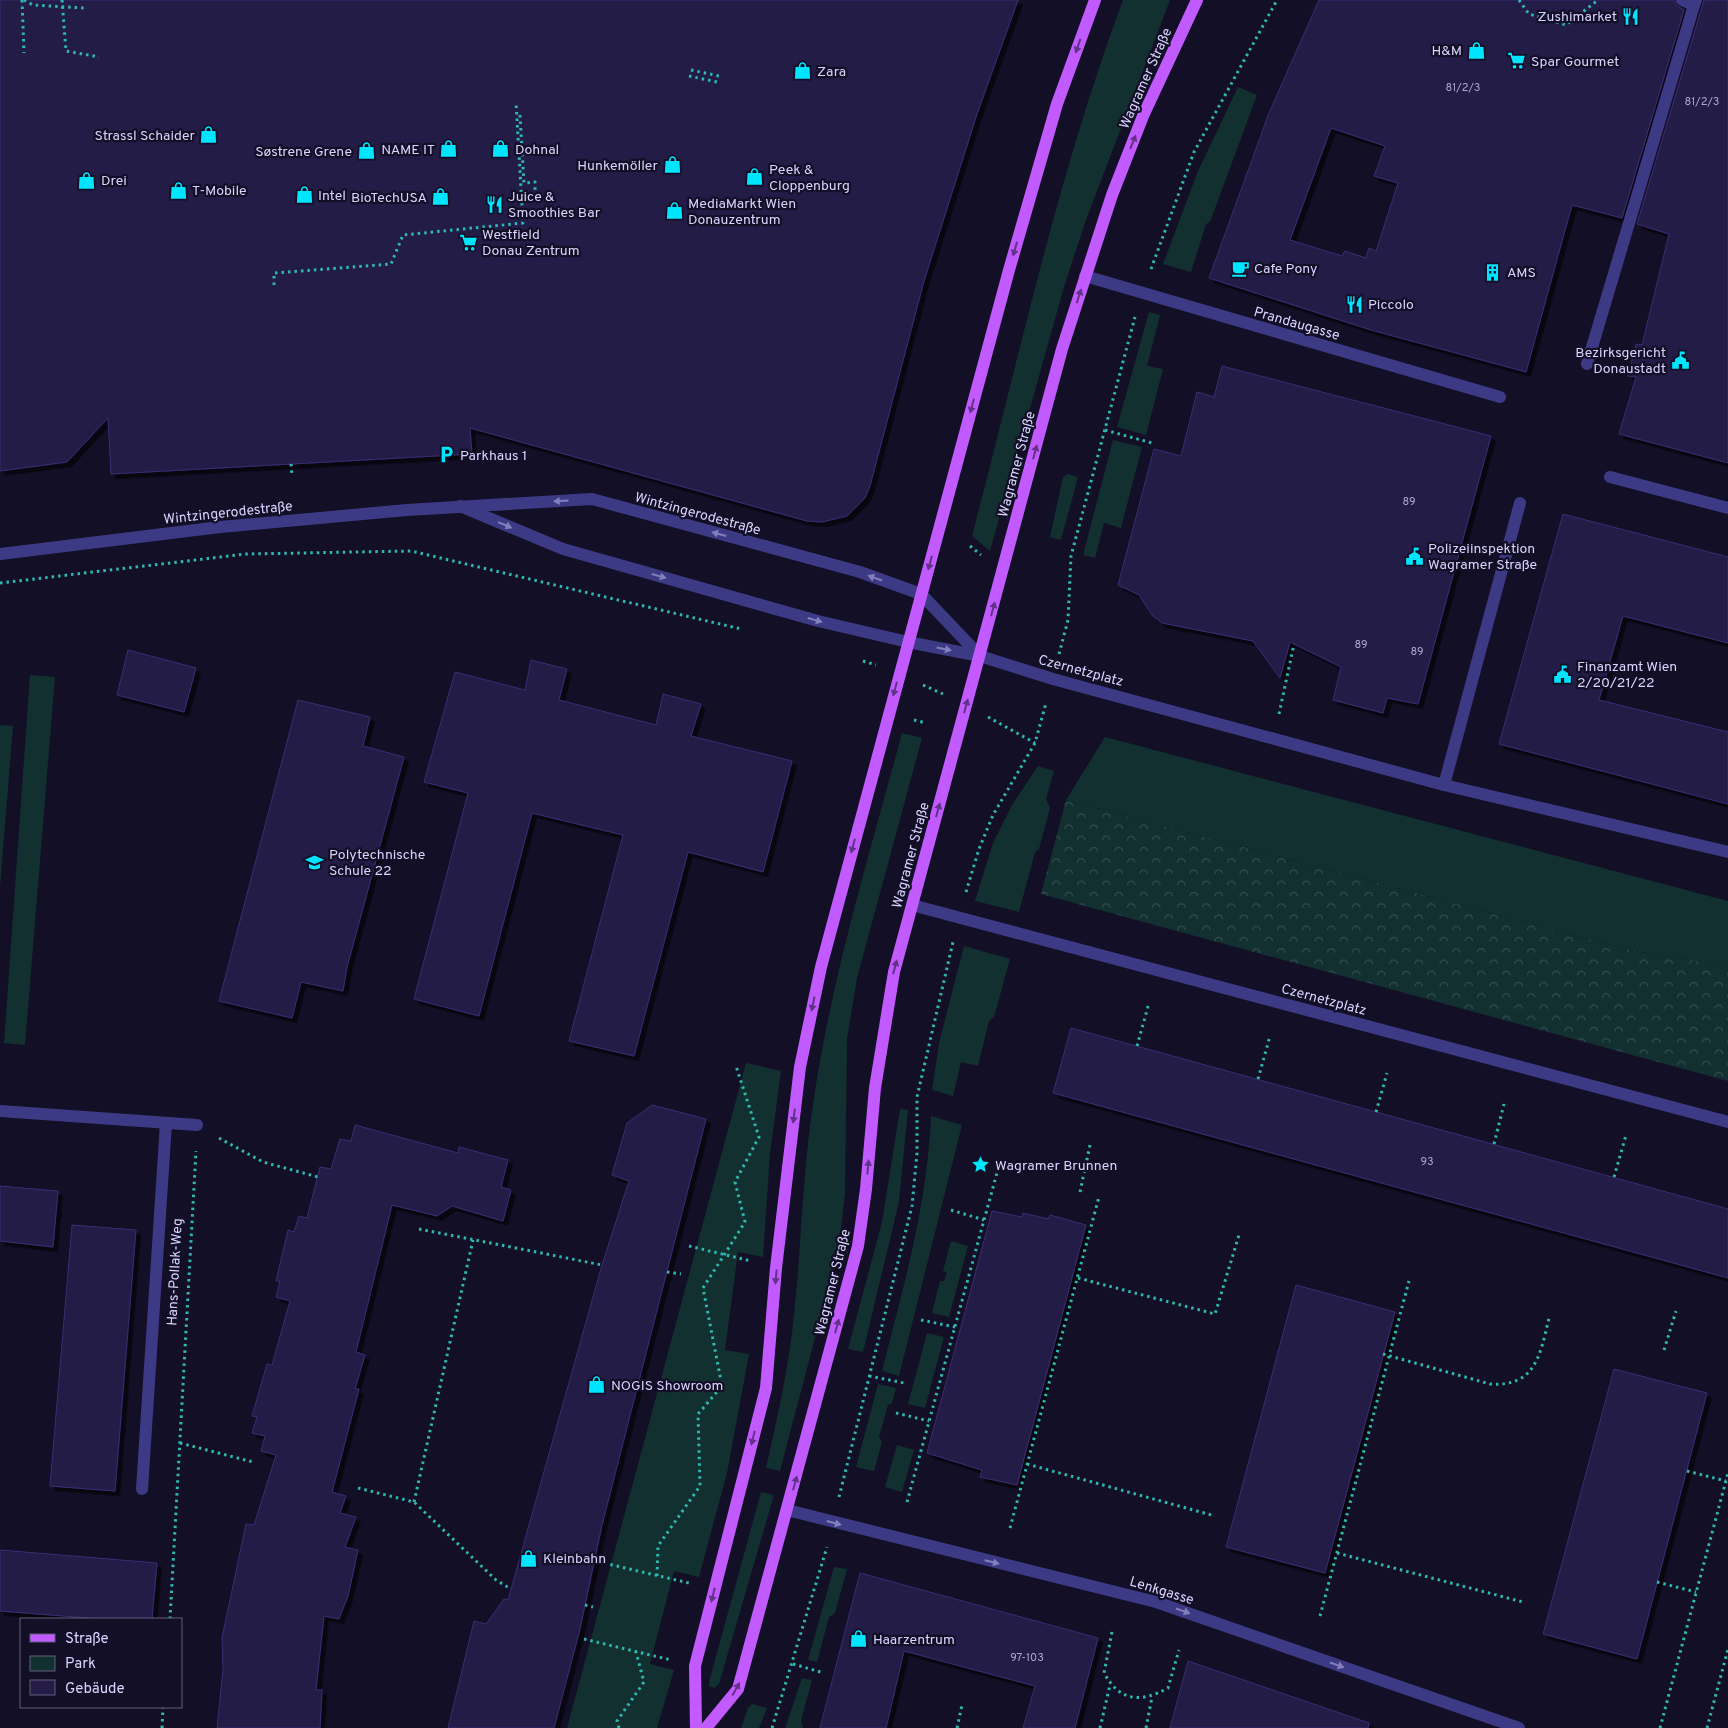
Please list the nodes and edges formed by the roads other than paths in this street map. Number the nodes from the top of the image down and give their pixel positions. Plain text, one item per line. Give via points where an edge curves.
1 (1094, 0) edge
2 (1197, 0) edge
3 (1691, 2) edge
4 (1085, 276) junction
5 (1587, 364) dead end
6 (1500, 397) dead end
7 (1610, 477) dead end
8 (1520, 503) dead end
9 (460, 506) junction
10 (1728, 508) edge
11 (0, 554) edge
12 (921, 594) junction
13 (908, 642) junction
14 (980, 656) junction
15 (1444, 785) junction
16 (1728, 852) edge
17 (912, 905) junction
18 (0, 1110) edge
19 (1728, 1122) edge
20 (166, 1123) junction
21 (197, 1124) road end
22 (142, 1489) dead end
23 (787, 1510) junction
24 (696, 1728) edge
25 (706, 1728) edge
26 (1519, 1728) edge

1 -> 12 main road via 1057,104 1023,219
4 -> 2 main road, Wagramer Straße via 1143,116
3 - 5 street
4 - 6 street, Prandaugasse
14 -> 4 main road, Wagramer Straße via 1062,349
7 - 10 street
8 - 15 street
9 - 11 street, Wintzingerodestraße via 220,527
12 -> 9 street, Wintzingerodestraße via 860,572 592,500
9 -> 13 street, Wintzingerodestraße via 563,549 827,623
12 - 13 main road
12 - 14 street
13 -> 14 street, Czernetzplatz
13 -> 24 main road via 821,967 800,1067 776,1268 766,1388 696,1666
14 - 15 street, Czernetzplatz via 1053,679
17 -> 14 main road, Wagramer Straße
15 - 16 street, Czernetzplatz
17 - 19 street, Czernetzplatz
23 -> 17 main road, Wagramer Straße via 858,1246 886,1014
18 - 20 street
20 - 21 street
20 - 22 street
25 -> 23 main road, Wagramer Straße via 738,1689
23 -> 26 street, Lenkgasse via 1156,1602

